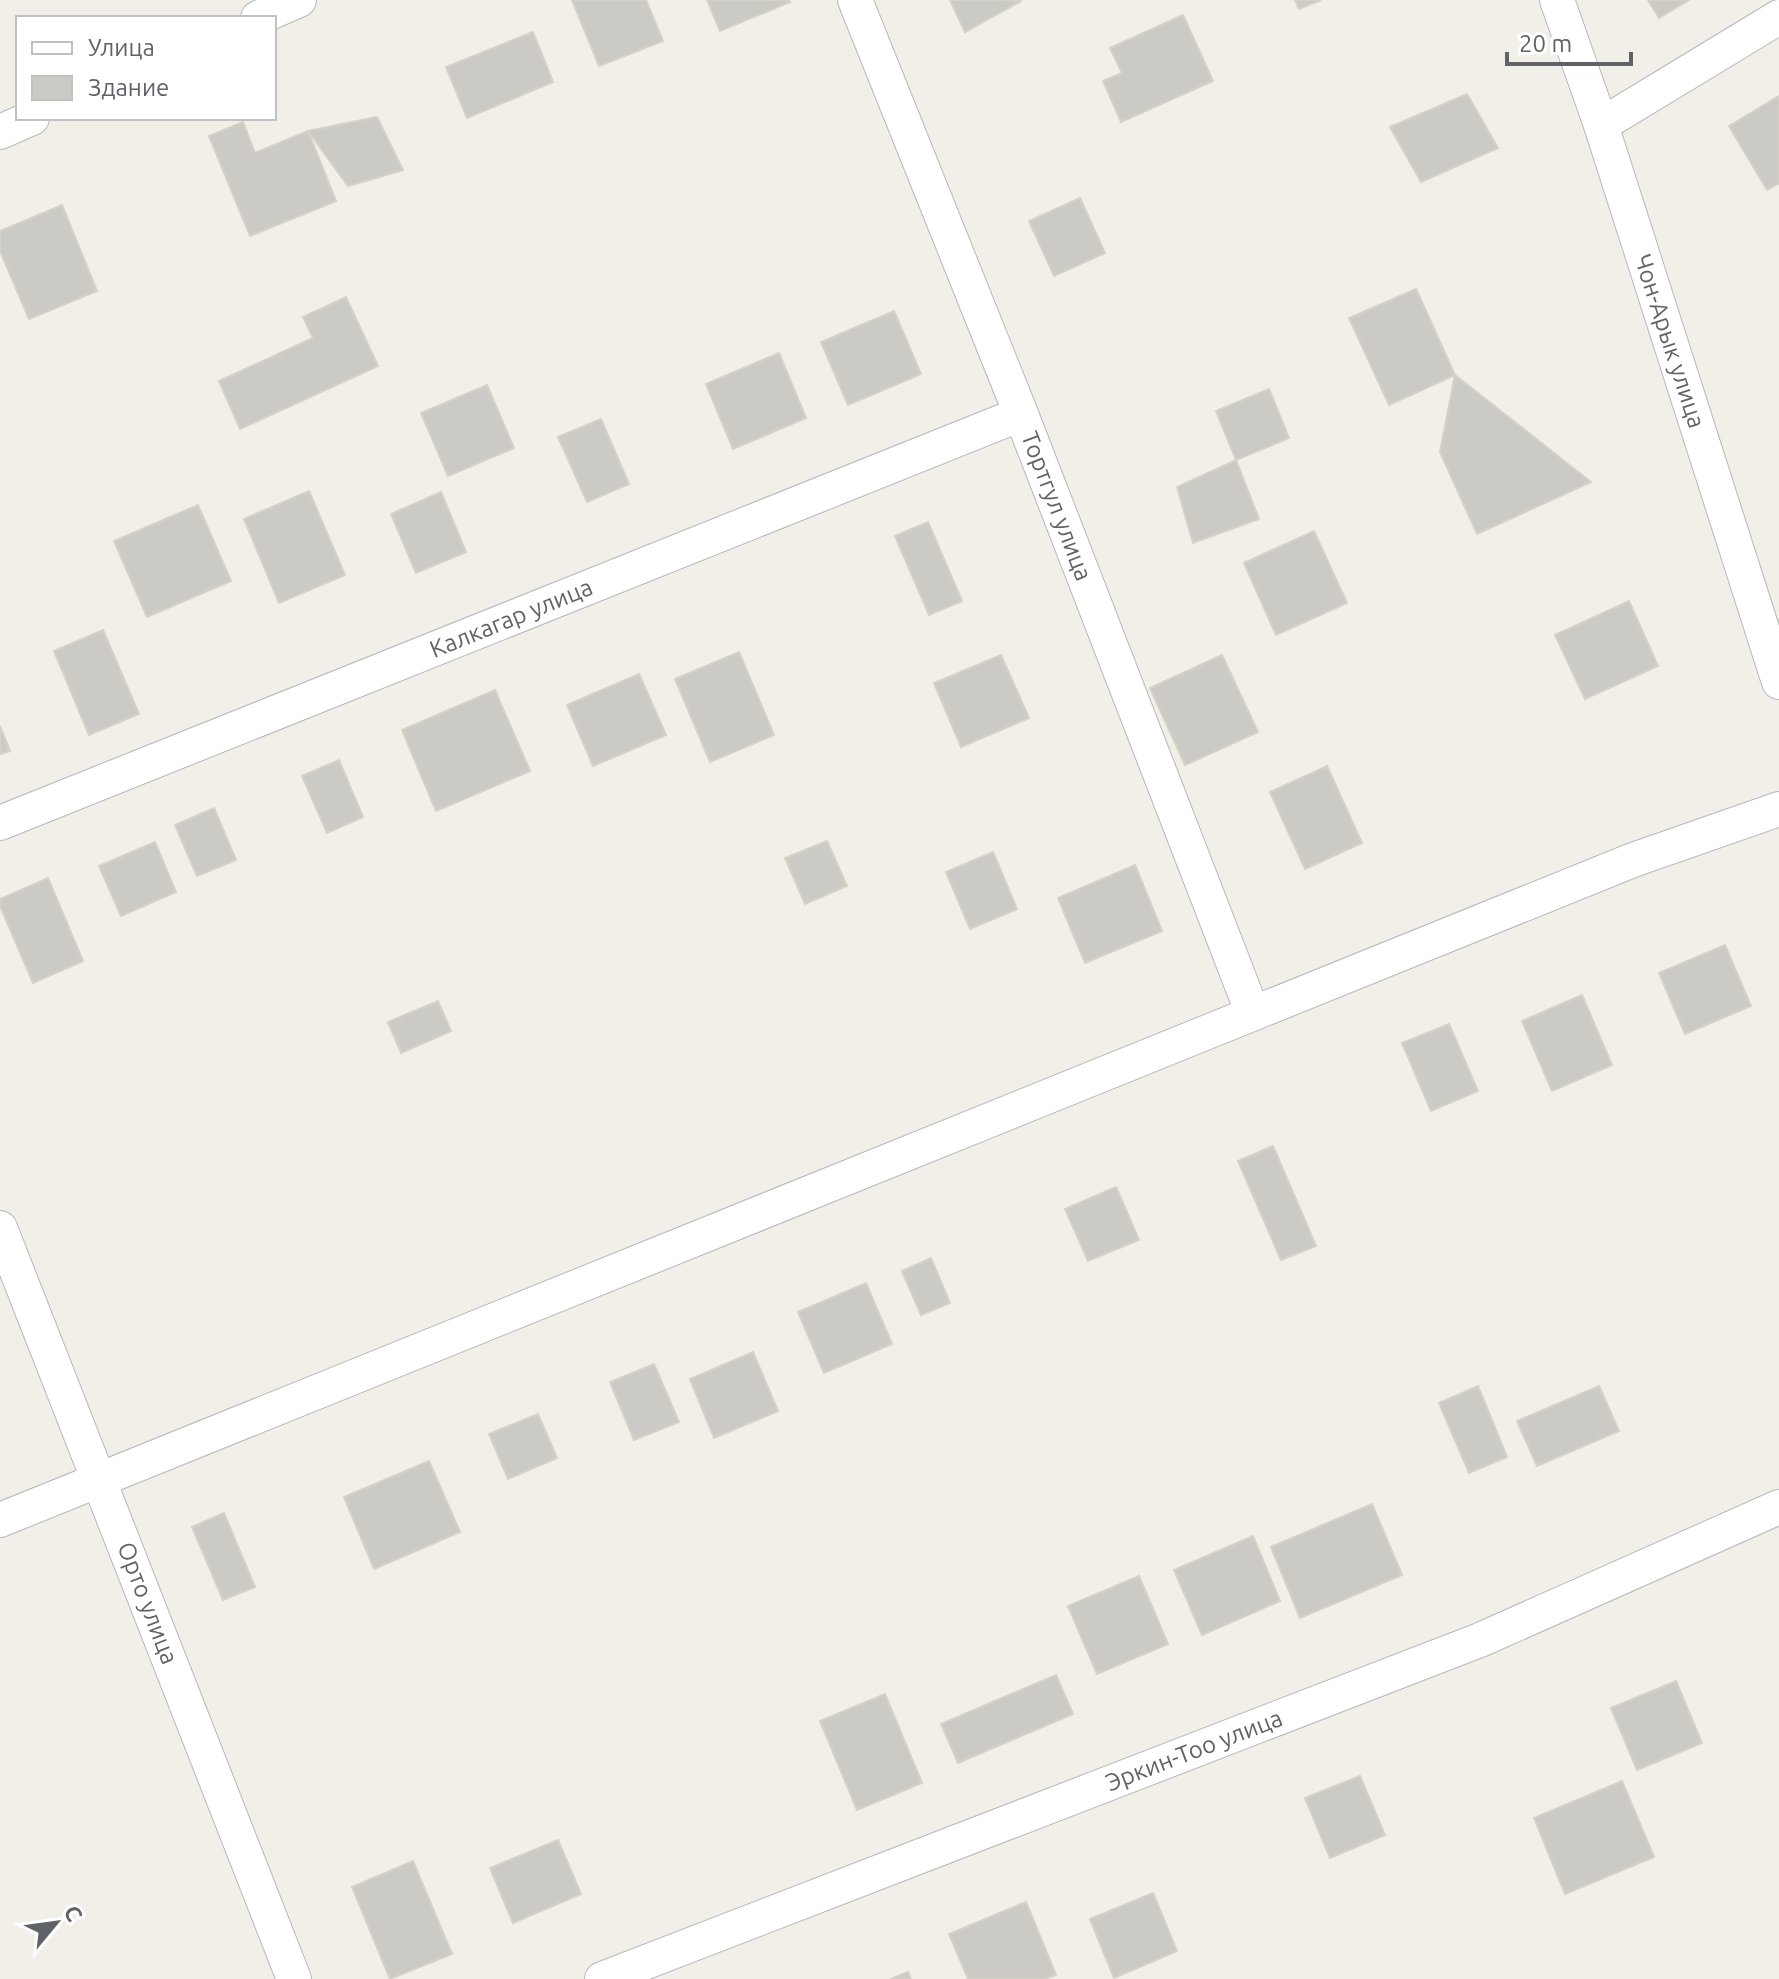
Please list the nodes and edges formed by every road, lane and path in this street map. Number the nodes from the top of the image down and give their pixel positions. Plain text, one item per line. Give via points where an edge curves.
1 (299, 0) edge
2 (855, 0) edge
3 (1557, 0) edge
4 (263, 16) edge
5 (1779, 17) edge
6 (27, 120) edge
7 (1601, 125) junction
8 (0, 132) edge
9 (1021, 414) junction
10 (1779, 682) edge
11 (1779, 809) edge
12 (0, 823) edge
13 (1253, 1014) junction
14 (0, 1228) edge
15 (100, 1480) junction
16 (1779, 1507) edge
17 (0, 1520) edge
18 (294, 1979) edge
19 (602, 1979) edge

1 - 4 street
2 - 9 street, Тортгул улица
3 - 7 street, Чон-Арык улица
5 - 7 street
6 - 8 street
7 - 10 street, Чон-Арык улица
9 - 12 street, Калкагар улица
9 - 13 street, Тортгул улица
11 - 13 street via 1633,860
13 - 15 street
14 - 15 street, Орто улица
15 - 17 street
15 - 18 street, Орто улица
16 - 19 street, Эркин-Тоо улица via 1480,1640

